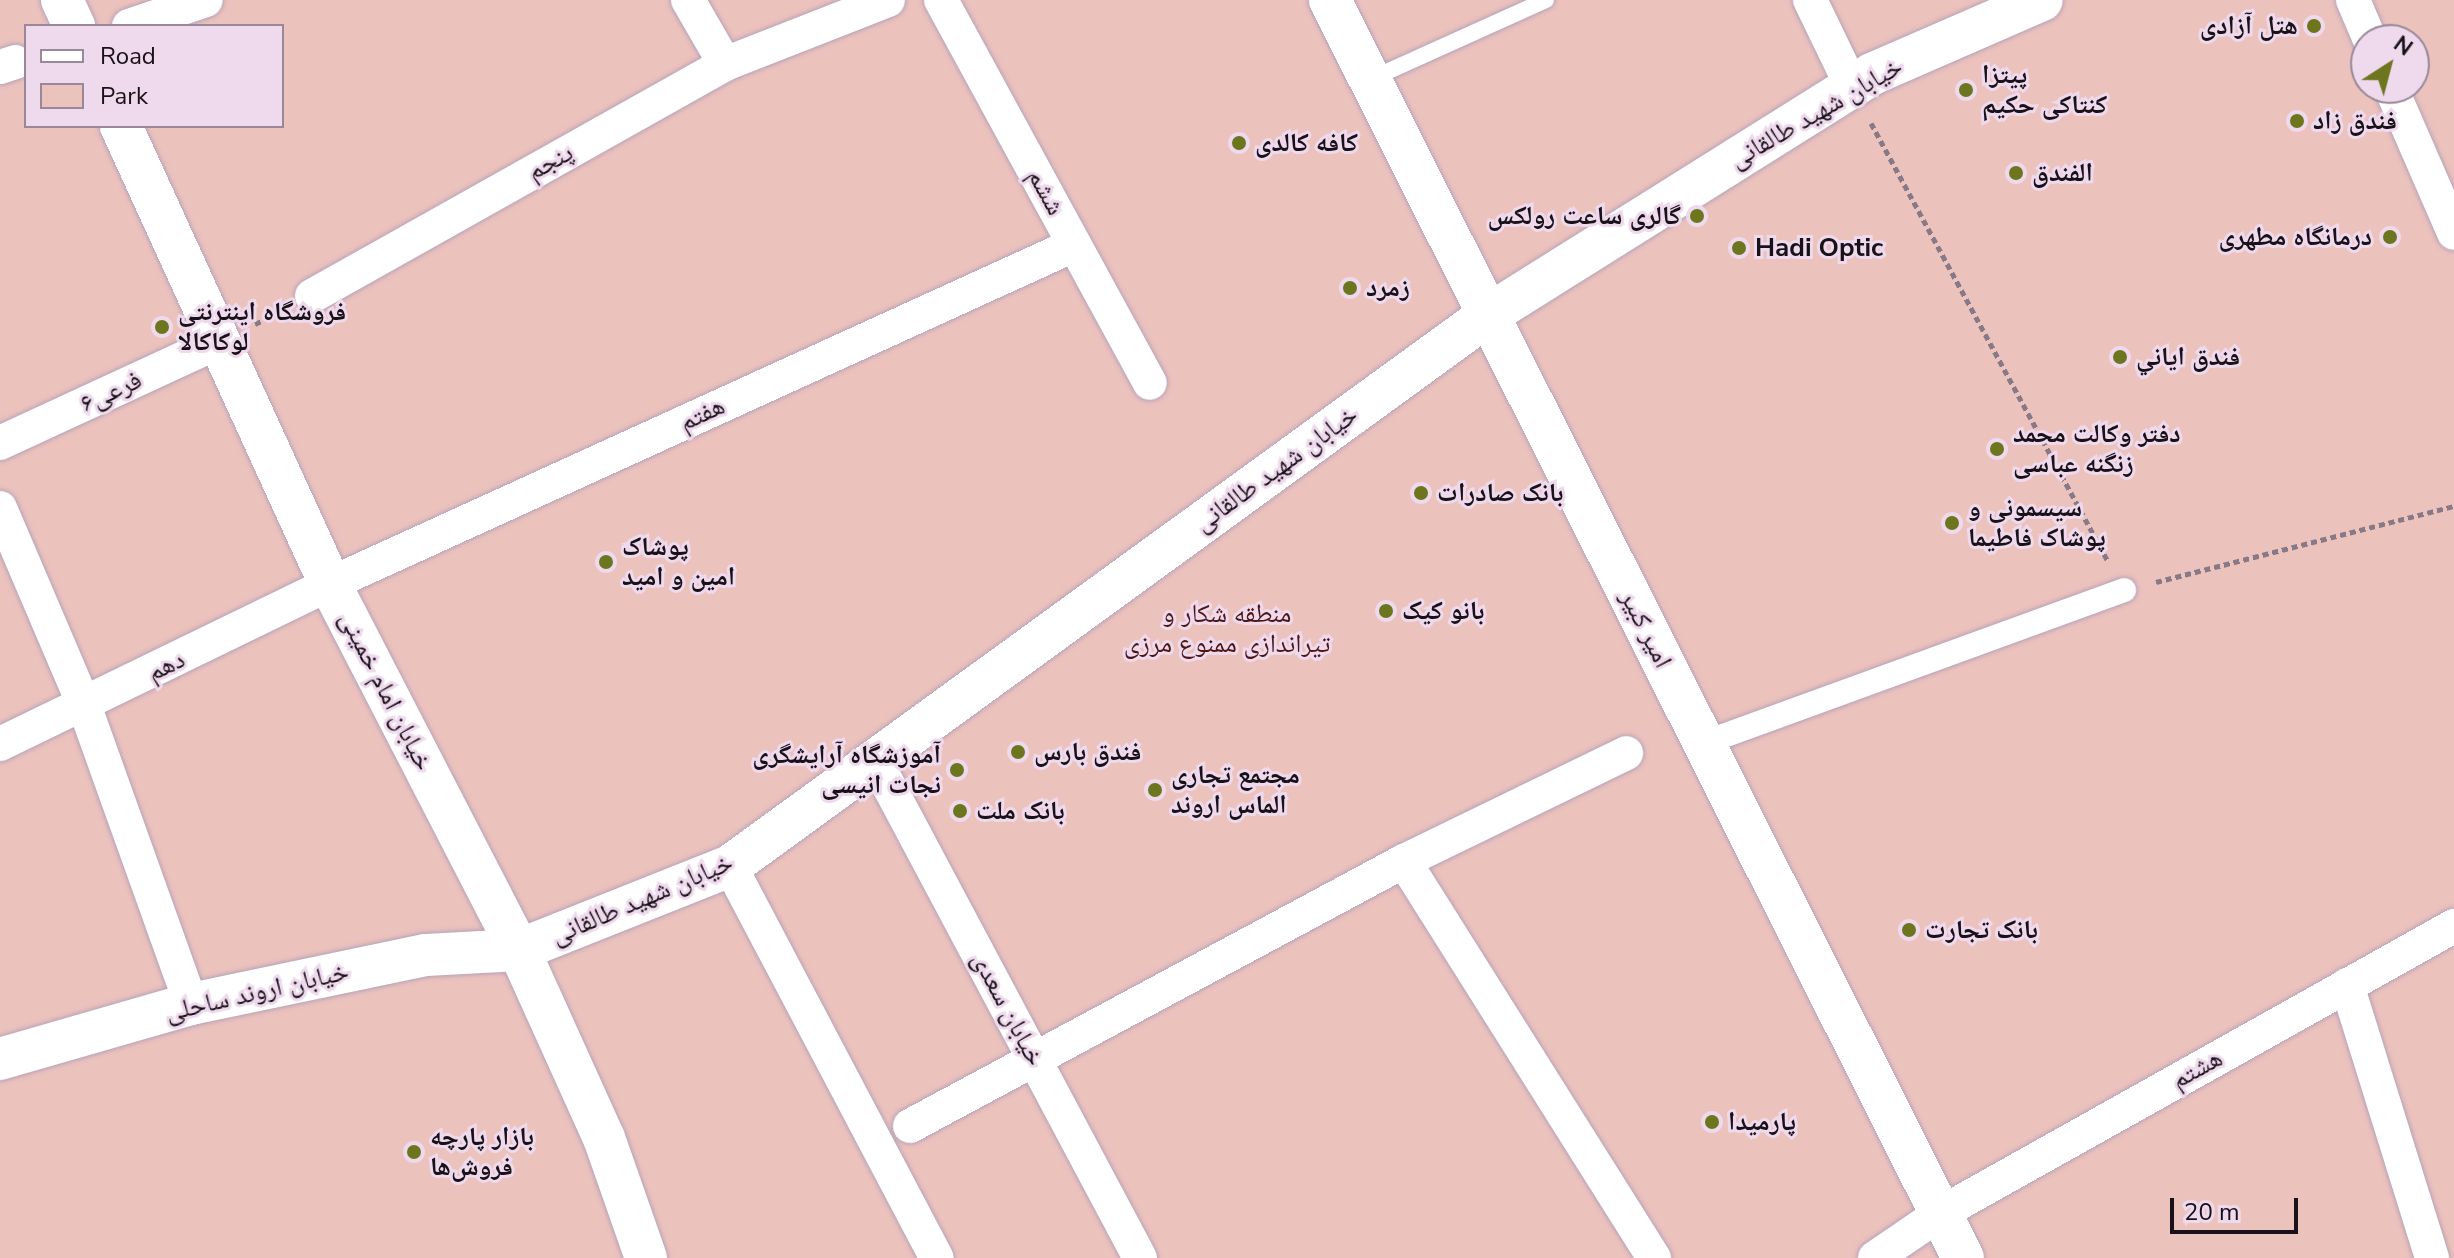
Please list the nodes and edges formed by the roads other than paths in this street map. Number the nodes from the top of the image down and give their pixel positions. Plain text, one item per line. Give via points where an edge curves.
1 (62, 0) edge
2 (206, 0) edge
3 (688, 0) edge
4 (888, 0) edge
5 (941, 0) edge
6 (1330, 0) edge
7 (1546, 0) edge
8 (1810, 0) edge
9 (2042, 0) edge
10 (2353, 0) edge
11 (73, 24) edge
12 (135, 24) edge
13 (2363, 24) edge
14 (725, 64) junction
15 (1370, 79) junction
16 (1852, 87) junction
17 (2398, 104) edge
18 (122, 128) edge
19 (2454, 233) edge
20 (1074, 245) junction
21 (312, 296) road end
22 (1488, 315) junction
23 (221, 341) junction
24 (1150, 383) dead end
25 (0, 443) edge
26 (0, 508) edge
27 (330, 584) junction
28 (2124, 590) road end
29 (84, 705) junction
30 (1704, 743) junction
31 (0, 744) edge
32 (1626, 753) dead end
33 (875, 760) junction
34 (1404, 861) junction
35 (730, 866) junction
36 (2454, 926) edge
37 (519, 950) junction
38 (2347, 985) junction
39 (191, 1004) junction
40 (0, 1059) edge
41 (1036, 1062) junction
42 (910, 1126) dead end
43 (1941, 1213) junction
44 (646, 1258) edge
45 (937, 1258) edge
46 (1140, 1258) edge
47 (1654, 1258) edge
48 (1875, 1258) edge
49 (1963, 1258) edge
50 (2432, 1258) edge

1 - 11 street
2 - 12 street
3 - 14 street
4 - 14 street, پنجم
5 - 20 street, ششم
6 - 15 street, امیر کبیر
7 - 15 lane
8 - 16 street
9 - 16 street, خیابان شهيد طالقانی
10 - 13 street
14 - 21 street, پنجم
15 - 22 street, امیر کبیر
16 - 22 street, خیابان شهيد طالقانی
17 - 19 street
18 - 23 street, خیابان امام خمینی
20 - 24 street, ششم
20 - 27 street, هفتم
22 - 30 street, امیر کبیر
22 - 33 street, خیابان شهيد طالقانی
23 - 25 street, فرعی۶
23 - 27 street, خیابان امام خمینی
26 - 29 street
27 - 29 street, دهم
27 - 37 street, خیابان امام خمینی
28 - 30 street
29 - 31 street, دهم
29 - 39 street
30 - 43 street, امیر کبیر
32 - 34 street
33 - 35 street, خیابان شهيد طالقانی
33 - 41 street, خیابان سعدی
34 - 41 street
34 - 47 street
35 - 37 street, خیابان شهيد طالقانی
35 - 45 street
36 - 38 street, هشتم
37 - 39 street, خیابان اروند ساحلی via 426,955
37 - 44 street, خیابان امام خمینی via 604,1138
38 - 43 street, هشتم
38 - 50 street
39 - 40 street, خیابان اروند ساحلی
41 - 42 street
41 - 46 street, خیابان سعدی
43 - 48 street, هشتم
43 - 49 street, امیر کبیر

